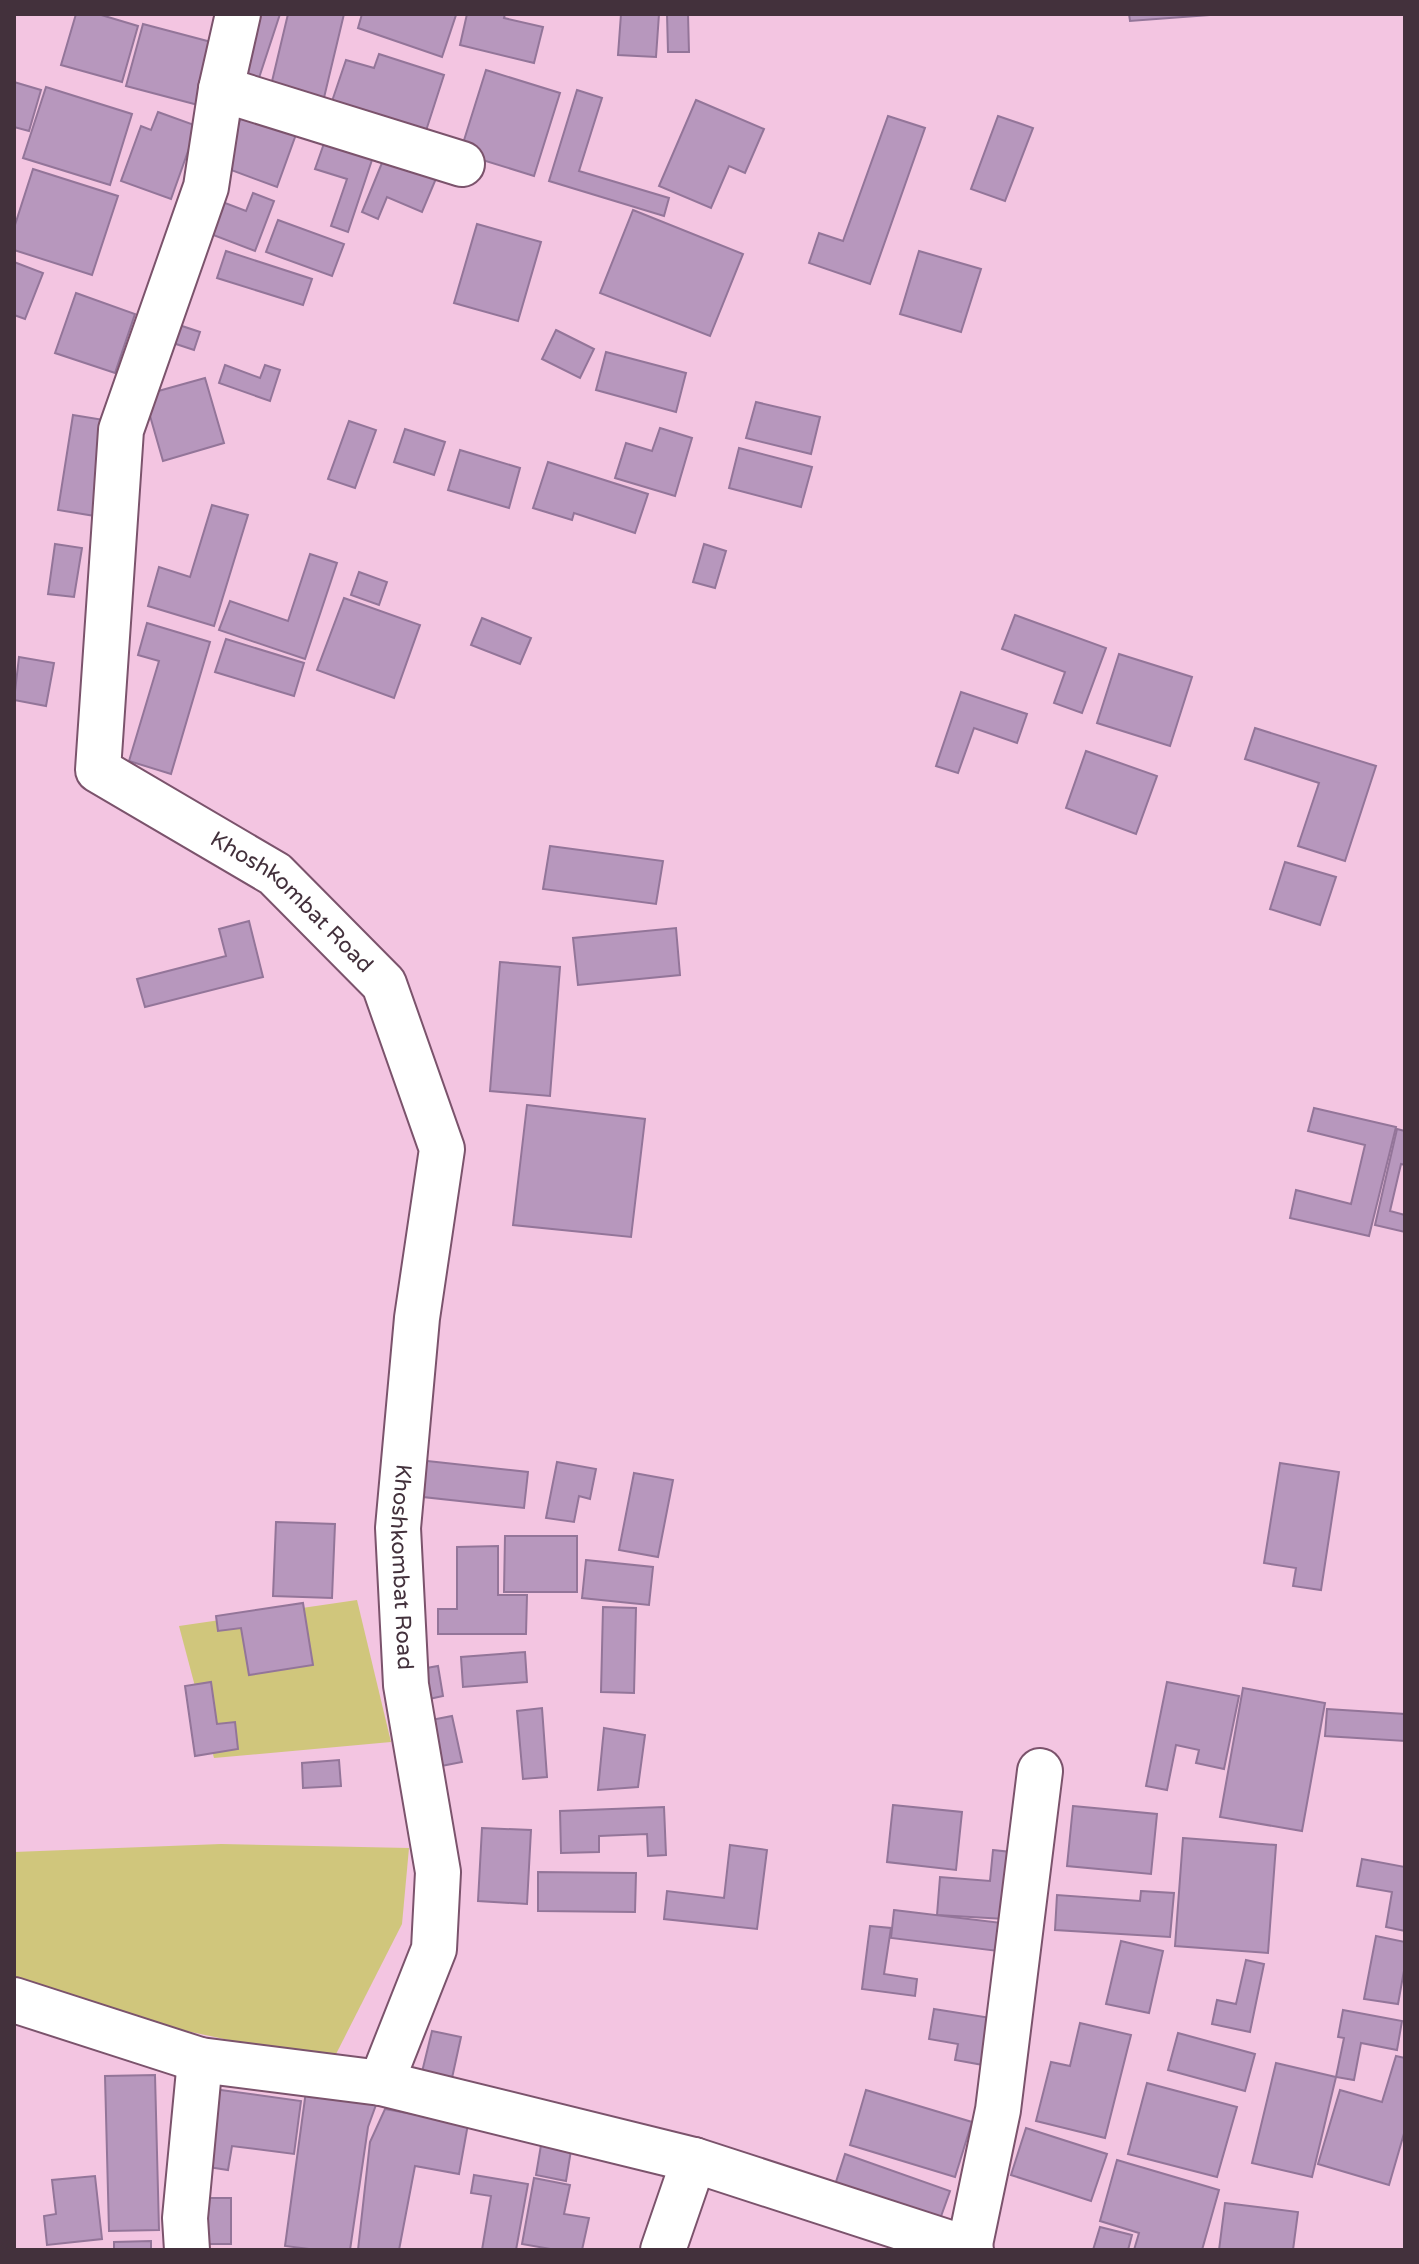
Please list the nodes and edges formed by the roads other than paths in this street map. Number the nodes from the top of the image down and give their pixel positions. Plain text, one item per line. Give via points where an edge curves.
1 (238, 14) edge
2 (221, 89) junction
3 (462, 164) dead end
4 (1040, 1771) dead end
5 (14, 2000) edge
6 (200, 2060) junction
7 (381, 2083) junction
8 (694, 2160) junction
9 (187, 2250) edge
10 (663, 2250) edge
11 (970, 2250) edge

1 - 2 street, Khoshkombat Road
2 - 3 street
2 - 7 street, Khoshkombat Road via 206,187 121,430 98,770 275,874 384,984 442,1149 417,1318 398,1528 406,1685 438,1872 434,1949
4 - 11 street via 998,2110
5 - 6 street
6 - 7 street
6 - 9 street via 185,2218
7 - 8 street
8 - 10 street
8 - 11 street

